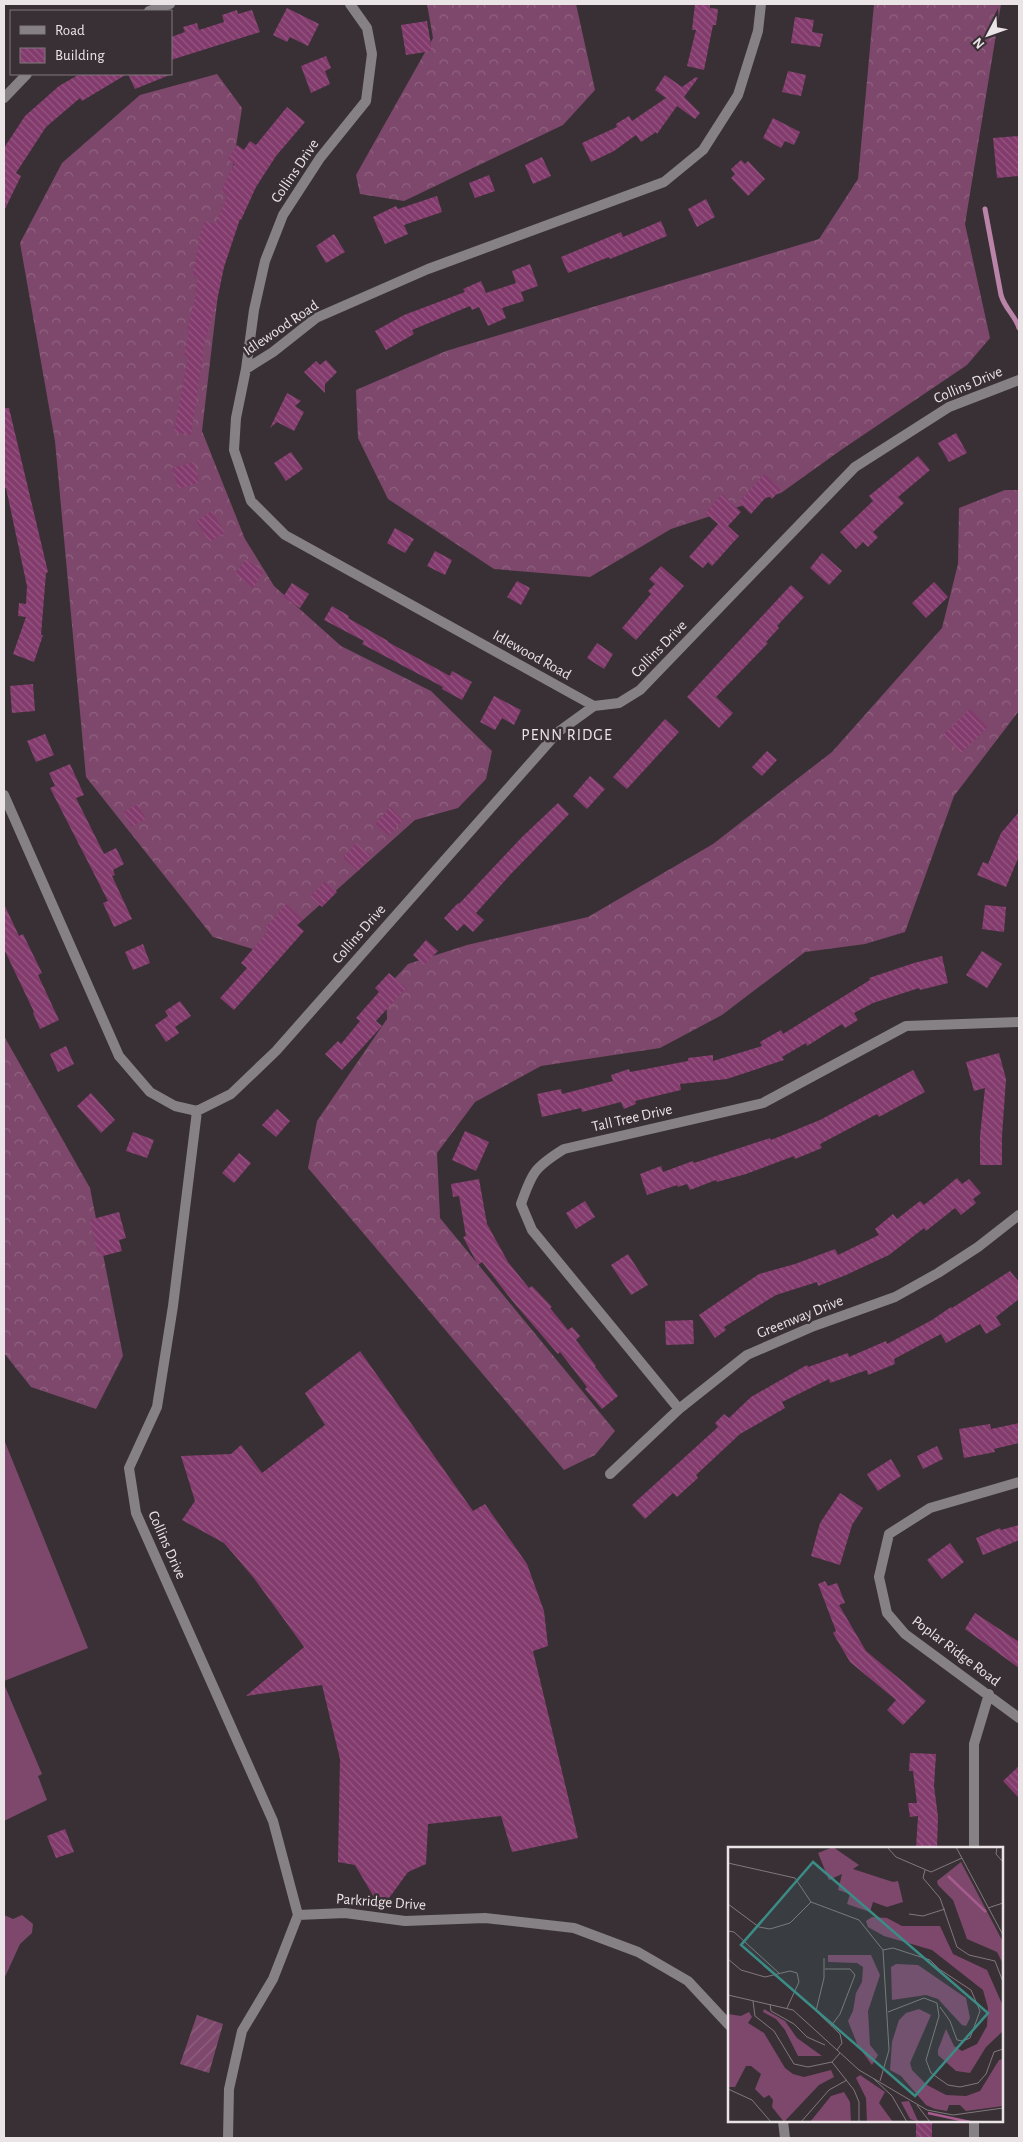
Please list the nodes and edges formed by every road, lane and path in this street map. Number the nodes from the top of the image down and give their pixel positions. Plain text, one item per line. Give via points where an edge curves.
1 (170, 4) edge
2 (350, 4) edge
3 (761, 4) edge
4 (152, 10) edge
5 (26, 75) edge
6 (4, 98) edge
7 (246, 369) junction
8 (1019, 380) edge
9 (594, 706) junction
10 (4, 795) edge
11 (1019, 1022) edge
12 (196, 1111) junction
13 (1019, 1215) edge
14 (679, 1409) junction
15 (610, 1474) dead end
16 (1019, 1482) edge
17 (989, 1694) junction
18 (1019, 1718) edge
19 (974, 1847) edge
20 (298, 1915) junction
21 (728, 2023) edge
22 (783, 2122) edge
23 (974, 2122) edge
24 (228, 2138) edge
25 (785, 2138) edge
26 (974, 2138) edge

1 - 4 street
2 - 7 street, Collins Drive via 367,28 372,54 366,101 320,158 283,215 263,269
3 - 7 street, Idlewood Road via 758,31 738,95 703,150 664,182 428,270 316,318
5 - 6 street
7 - 9 street, Idlewood Road via 236,418 234,450 251,501 285,535
8 - 9 street, Collins Drive via 949,407 855,467 640,690 619,703
9 - 12 street, Collins Drive via 558,732 276,1051 231,1094
10 - 12 street via 119,1056 150,1092 175,1106
11 - 14 street, Tall Tree Drive via 906,1026 764,1103 564,1149 541,1163 530,1178 521,1204 532,1230
12 - 20 street, Collins Drive via 173,1306 157,1407 129,1468 136,1513 273,1821
13 - 14 street, Greenway Drive via 978,1247 895,1297 746,1355
14 - 15 street, Greenway Drive
16 - 17 street, Poplar Ridge Road via 930,1508 889,1534 879,1576 887,1613 905,1634
17 - 18 street, Poplar Ridge Road
17 - 19 street via 974,1744
20 - 21 street, Parkridge Drive via 346,1913 405,1922 485,1918 574,1928 638,1952 688,1981
20 - 24 street via 273,1979 242,2030 229,2089
22 - 25 street
23 - 26 street

